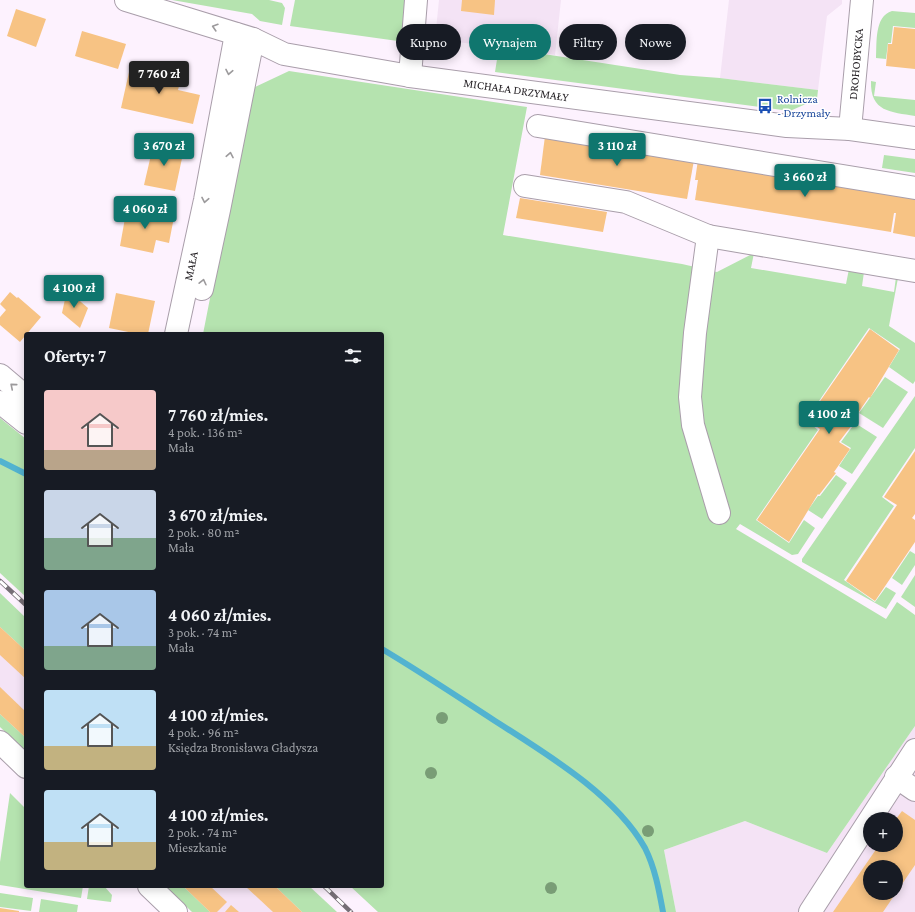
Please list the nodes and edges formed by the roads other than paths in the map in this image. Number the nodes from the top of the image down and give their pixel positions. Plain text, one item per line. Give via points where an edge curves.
1 (126, 0) edge
2 (416, 0) edge
3 (862, 0) edge
4 (244, 36) junction
5 (410, 76) junction
6 (538, 126) dead end
7 (850, 129) junction
8 (915, 138) edge
9 (525, 186) dead end
10 (915, 188) edge
11 (708, 236) junction
12 (915, 271) edge
13 (176, 332) edge
14 (191, 332) edge
15 (0, 375) edge
16 (24, 395) edge
17 (0, 402) edge
18 (24, 421) edge
19 (719, 513) dead end
20 (0, 742) edge
21 (915, 750) edge
22 (24, 765) edge
23 (896, 777) junction
24 (915, 790) edge
25 (151, 888) edge
26 (176, 912) edge
27 (810, 912) edge

4 -> 1 street, MICHAŁA DRZYMAŁY
2 - 5 street
3 - 7 street, DROHOBYCKA
4 - 5 street, MICHAŁA DRZYMAŁY via 284,54
4 -> 13 street, MAŁA
14 -> 4 street, MAŁA via 219,210
5 - 7 street, MICHAŁA DRZYMAŁY via 786,126
6 - 10 street
7 - 8 street, MICHAŁA DRZYMAŁY
9 - 11 street via 626,202
11 - 12 street
11 - 19 street via 695,333 690,397 693,425
16 -> 15 street
17 - 18 street
20 - 22 street
21 - 23 street
23 - 24 street
23 - 27 street
25 - 26 street

